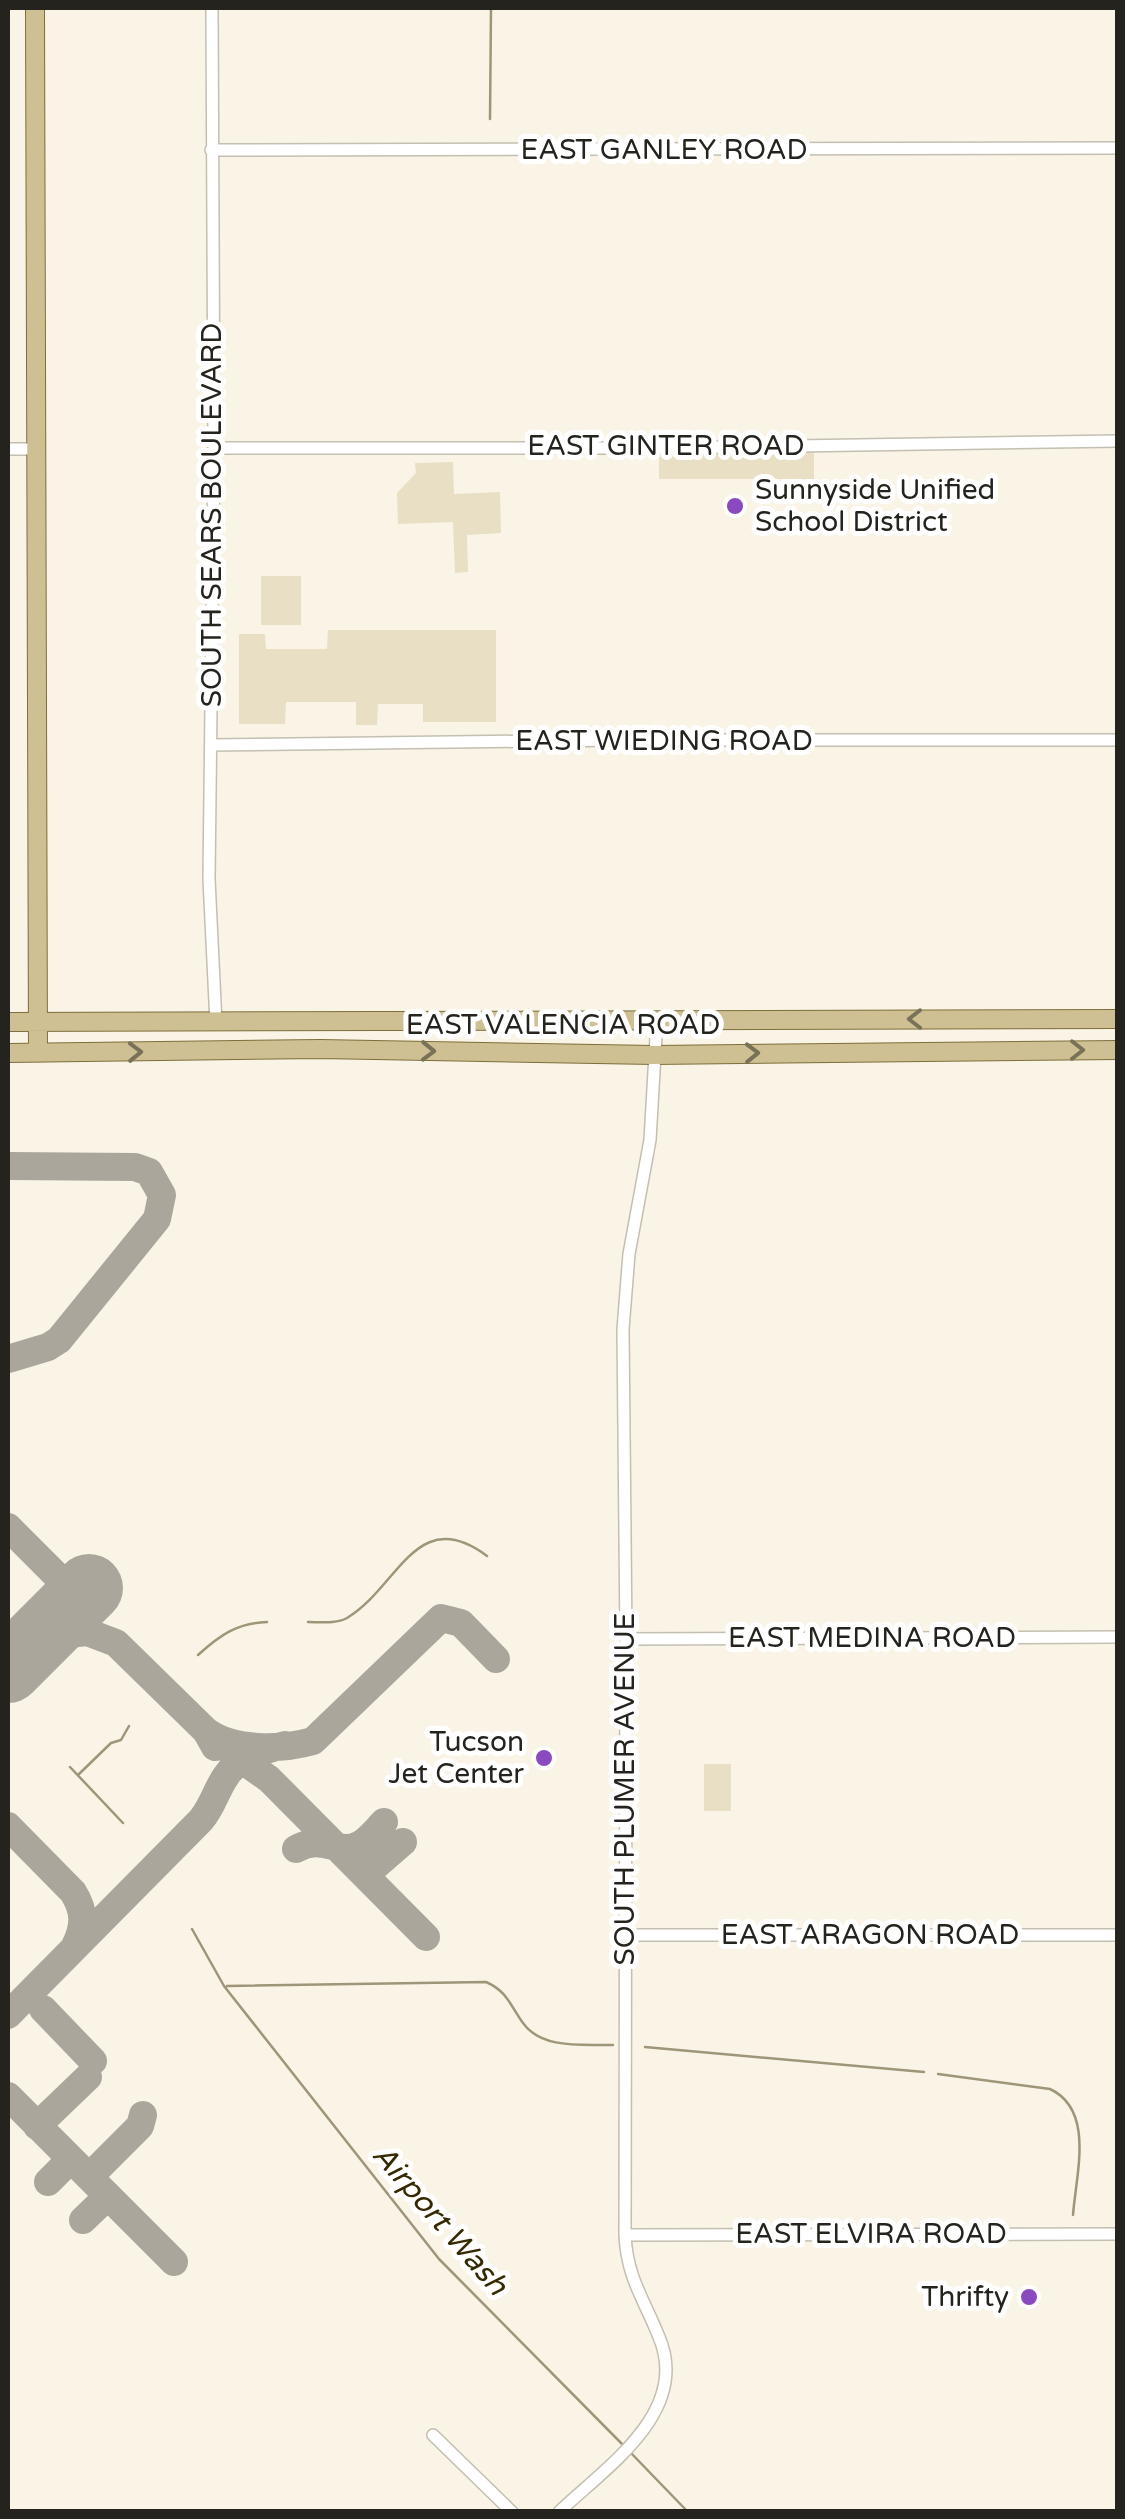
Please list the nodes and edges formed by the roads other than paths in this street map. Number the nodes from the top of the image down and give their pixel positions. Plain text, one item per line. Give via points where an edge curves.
1 (35, 8) edge
2 (212, 8) edge
3 (1118, 148) edge
4 (211, 150) junction
5 (1118, 441) edge
6 (214, 448) junction
7 (8, 449) edge
8 (36, 449) junction
9 (1118, 740) edge
10 (211, 745) junction
11 (657, 1020) junction
12 (977, 1020) junction
13 (1118, 1020) edge
14 (8, 1022) edge
15 (37, 1022) junction
16 (216, 1022) junction
17 (978, 1050) junction
18 (1118, 1050) edge
19 (8, 1053) edge
20 (38, 1053) junction
21 (654, 1055) junction
22 (1118, 1637) edge
23 (626, 1639) junction
24 (624, 1935) junction
25 (1118, 1935) edge
26 (1118, 2234) edge
27 (625, 2235) junction
28 (433, 2435) dead end
29 (512, 2512) edge
30 (559, 2512) edge

1 - 8 main road
2 - 4 street, SOUTH SEARS BOULEVARD
3 - 4 street, EAST GANLEY ROAD
4 - 6 street, SOUTH SEARS BOULEVARD
5 - 6 street, EAST GINTER ROAD
6 - 10 street, SOUTH SEARS BOULEVARD
7 - 8 street
8 - 15 main road
9 - 10 street, EAST WIEDING ROAD
10 - 16 street, SOUTH SEARS BOULEVARD via 208,879
12 -> 11 main road, EAST VALENCIA ROAD
11 - 16 main road, EAST VALENCIA ROAD
11 - 21 street, SOUTH PLUMER AVENUE
12 - 13 main road, EAST VALENCIA ROAD
12 - 17 main road
14 - 15 main road, EAST VALENCIA ROAD
15 - 16 main road, EAST VALENCIA ROAD
15 - 20 main road
17 -> 18 main road, EAST VALENCIA ROAD
21 -> 17 main road, EAST VALENCIA ROAD
19 - 20 main road, EAST VALENCIA ROAD
20 -> 21 main road, EAST VALENCIA ROAD
21 - 23 street, SOUTH PLUMER AVENUE via 650,1140 628,1254 622,1330
22 - 23 street, EAST MEDINA ROAD
23 - 24 street, SOUTH PLUMER AVENUE
24 - 25 street, EAST ARAGON ROAD
24 - 27 street, SOUTH PLUMER AVENUE
26 - 27 street, EAST ELVIRA ROAD
27 - 30 street, SOUTH PLUMER AVENUE via 635,2289 667,2360 660,2405 641,2433
28 - 29 street

